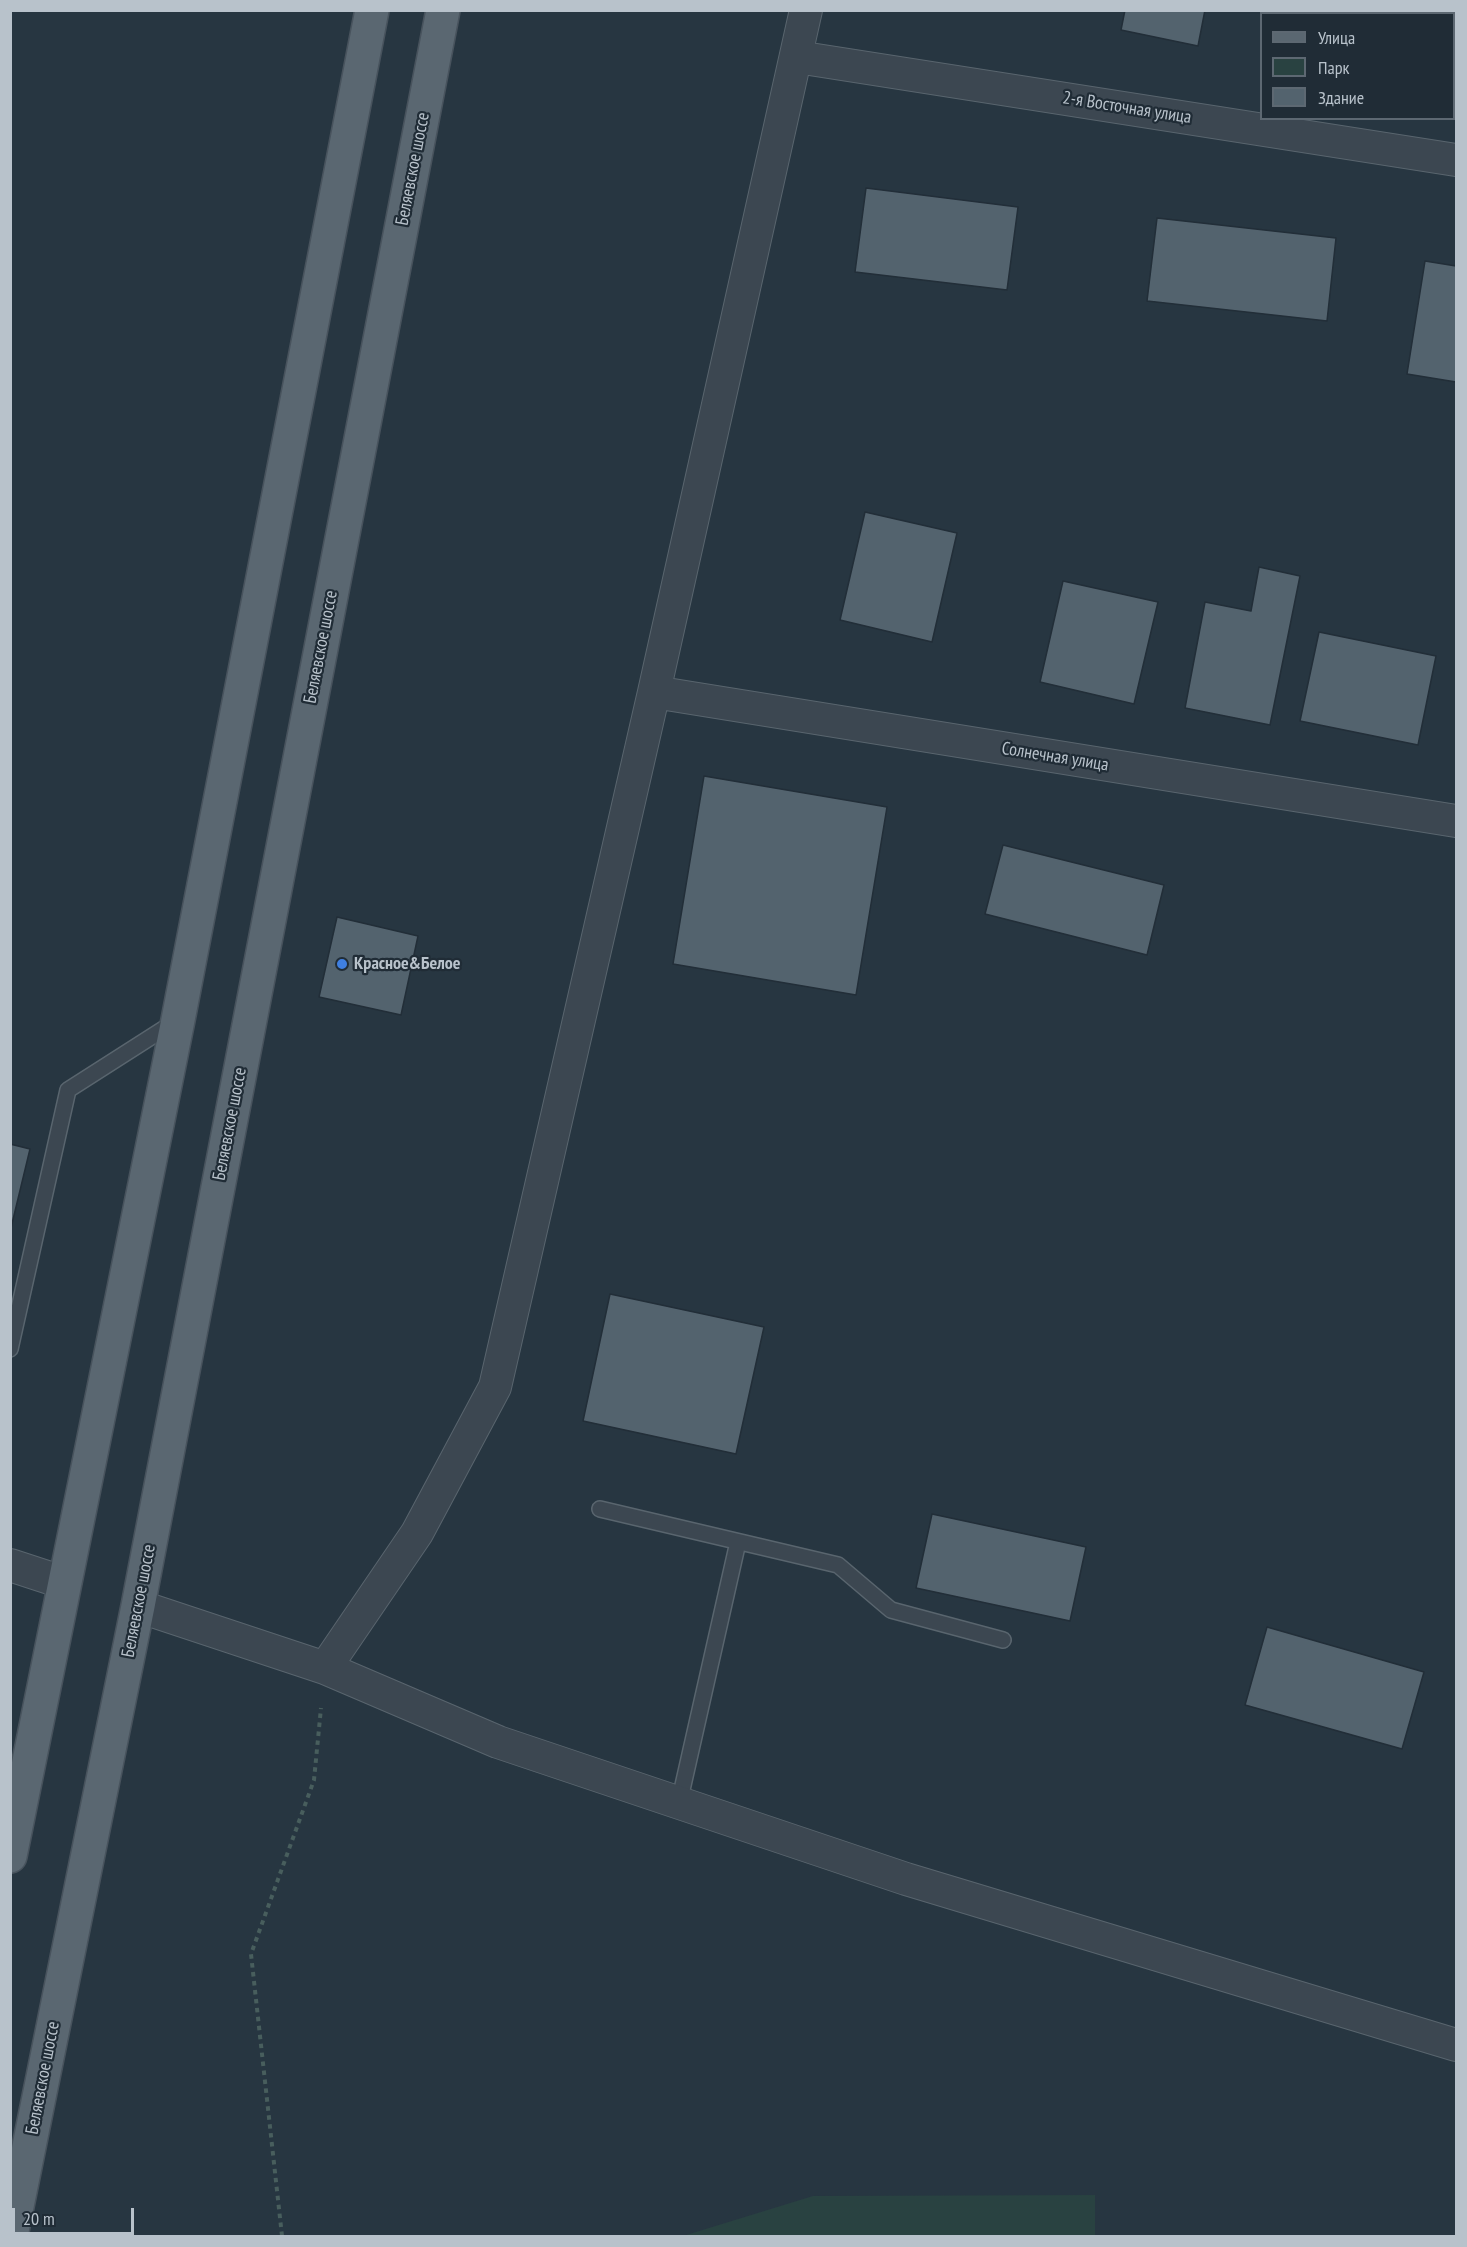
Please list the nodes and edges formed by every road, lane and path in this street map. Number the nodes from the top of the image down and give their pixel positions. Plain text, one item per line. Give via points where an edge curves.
1 (372, 10) edge
2 (443, 10) edge
3 (806, 10) edge
4 (797, 57) junction
5 (1456, 160) edge
6 (654, 692) junction
7 (1456, 821) edge
8 (178, 1020) junction
9 (10, 1349) edge
10 (600, 1509) dead end
11 (738, 1542) junction
12 (10, 1564) edge
13 (65, 1583) junction
14 (138, 1606) junction
15 (1003, 1640) dead end
16 (325, 1668) junction
17 (679, 1803) junction
18 (10, 1856) edge
19 (1456, 2045) edge
20 (11, 2236) edge
21 (282, 2236) edge

1 - 8 main road
2 - 14 main road, Беляевское шоссе
3 - 4 street
4 - 5 street, 2-я Восточная улица
4 - 6 street
6 - 7 street, Солнечная улица
6 - 16 street via 495,1387 417,1533
8 - 9 lane via 68,1090
8 - 13 main road
10 - 11 lane
11 - 15 lane via 838,1565 891,1610
11 - 17 lane
12 - 13 street
13 - 18 main road
14 - 16 street
14 - 20 main road, Беляевское шоссе
16 - 17 street via 498,1742
16 - 21 path via 315,1780 250,1954
17 - 19 street via 906,1879

